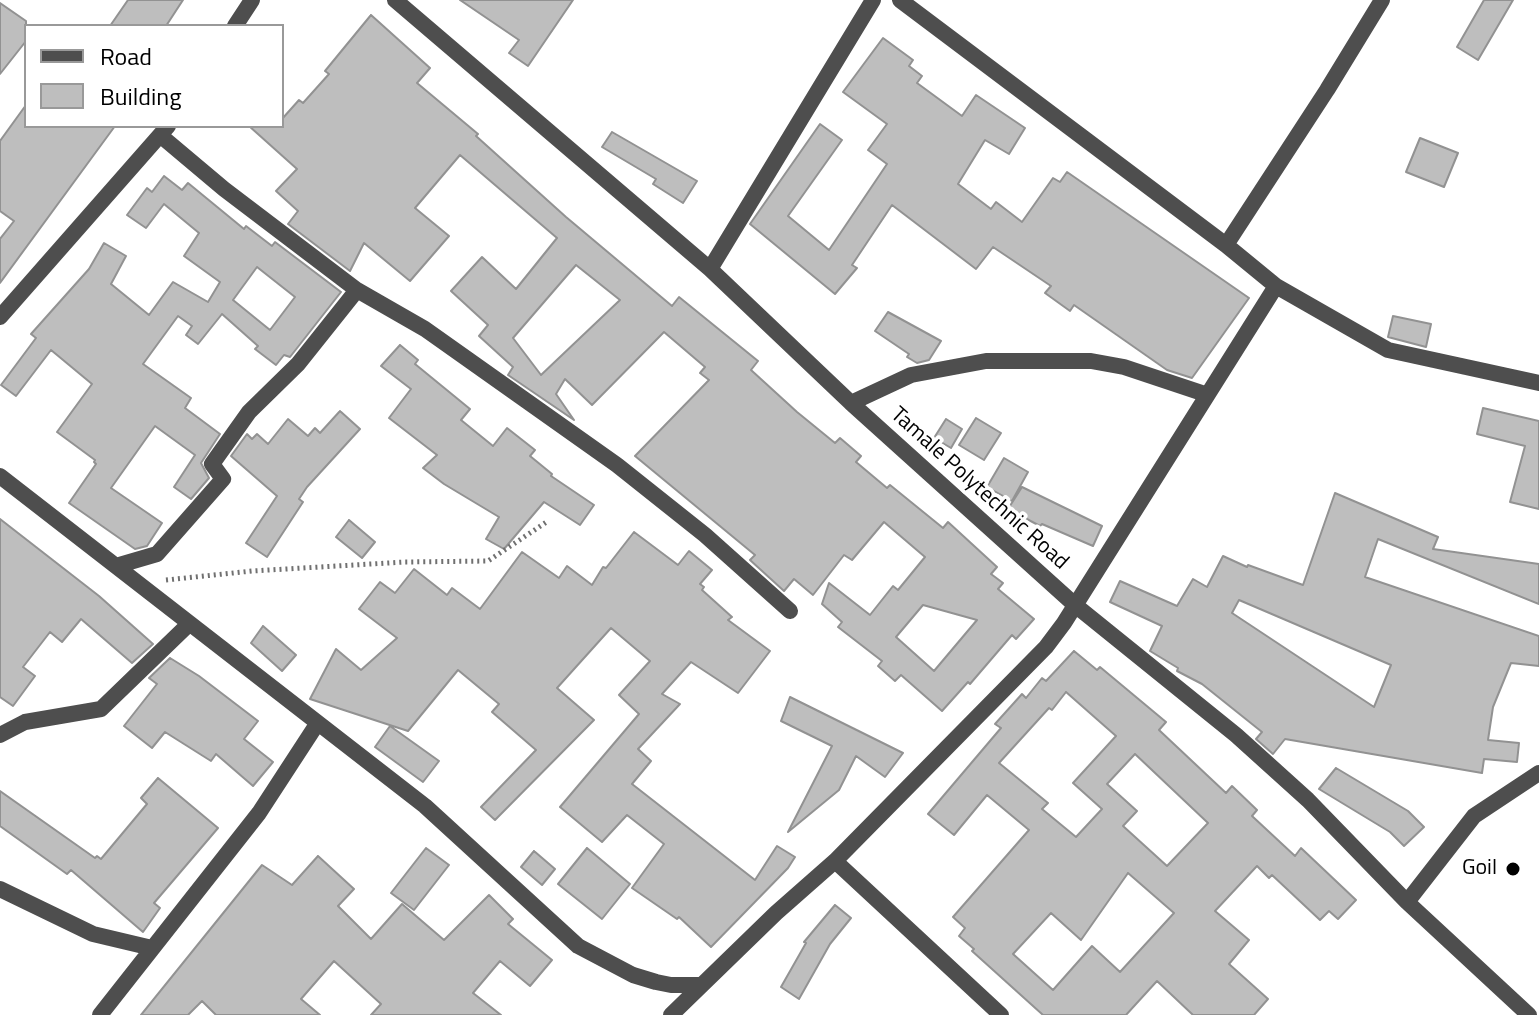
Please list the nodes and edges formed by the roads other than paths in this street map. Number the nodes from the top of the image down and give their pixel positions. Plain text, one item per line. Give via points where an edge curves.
1 (252, 0) edge
2 (395, 0) edge
3 (873, 0) edge
4 (900, 0) edge
5 (1379, 1) edge
6 (236, 24) edge
7 (165, 131) edge
8 (1226, 245) junction
9 (710, 269) junction
10 (1276, 286) junction
11 (357, 290) junction
12 (0, 317) edge
13 (1539, 383) edge
14 (1205, 394) junction
15 (851, 403) junction
16 (0, 476) edge
17 (116, 566) junction
18 (1075, 605) junction
19 (790, 611) dead end
20 (189, 624) junction
21 (317, 724) junction
22 (0, 735) edge
23 (1539, 773) edge
24 (835, 861) junction
25 (0, 889) edge
26 (1407, 902) junction
27 (152, 948) junction
28 (701, 985) junction
29 (100, 1015) edge
30 (671, 1015) edge
31 (1001, 1015) edge
32 (1529, 1015) edge

1 - 6 street
2 - 9 street, Tamale Polytechnic Road
3 - 9 street
4 - 8 street
5 - 8 street
7 - 11 street via 224,189
7 - 12 street
8 - 10 street
9 - 15 street, Tamale Polytechnic Road
10 - 13 street via 1388,350
10 - 14 street
11 - 17 street via 298,364 249,412 212,464 223,479 167,544 157,554
11 - 19 street via 425,329 617,465
14 - 15 street via 1091,361 986,361 911,375
14 - 18 street
15 - 18 street, Tamale Polytechnic Road
16 - 17 street
17 - 20 street
18 - 24 street via 1046,647
18 - 26 street, Tamale Polytechnic Road via 1236,735
20 - 21 street
20 - 22 street via 101,709 25,722
21 - 27 street via 259,813
21 - 28 street via 425,806 578,946 633,975 671,985
23 - 26 street via 1474,816
24 - 28 street
24 - 31 street
25 - 27 street via 93,934
26 - 32 street, Tamale Polytechnic Road
27 - 29 street
28 - 30 street

